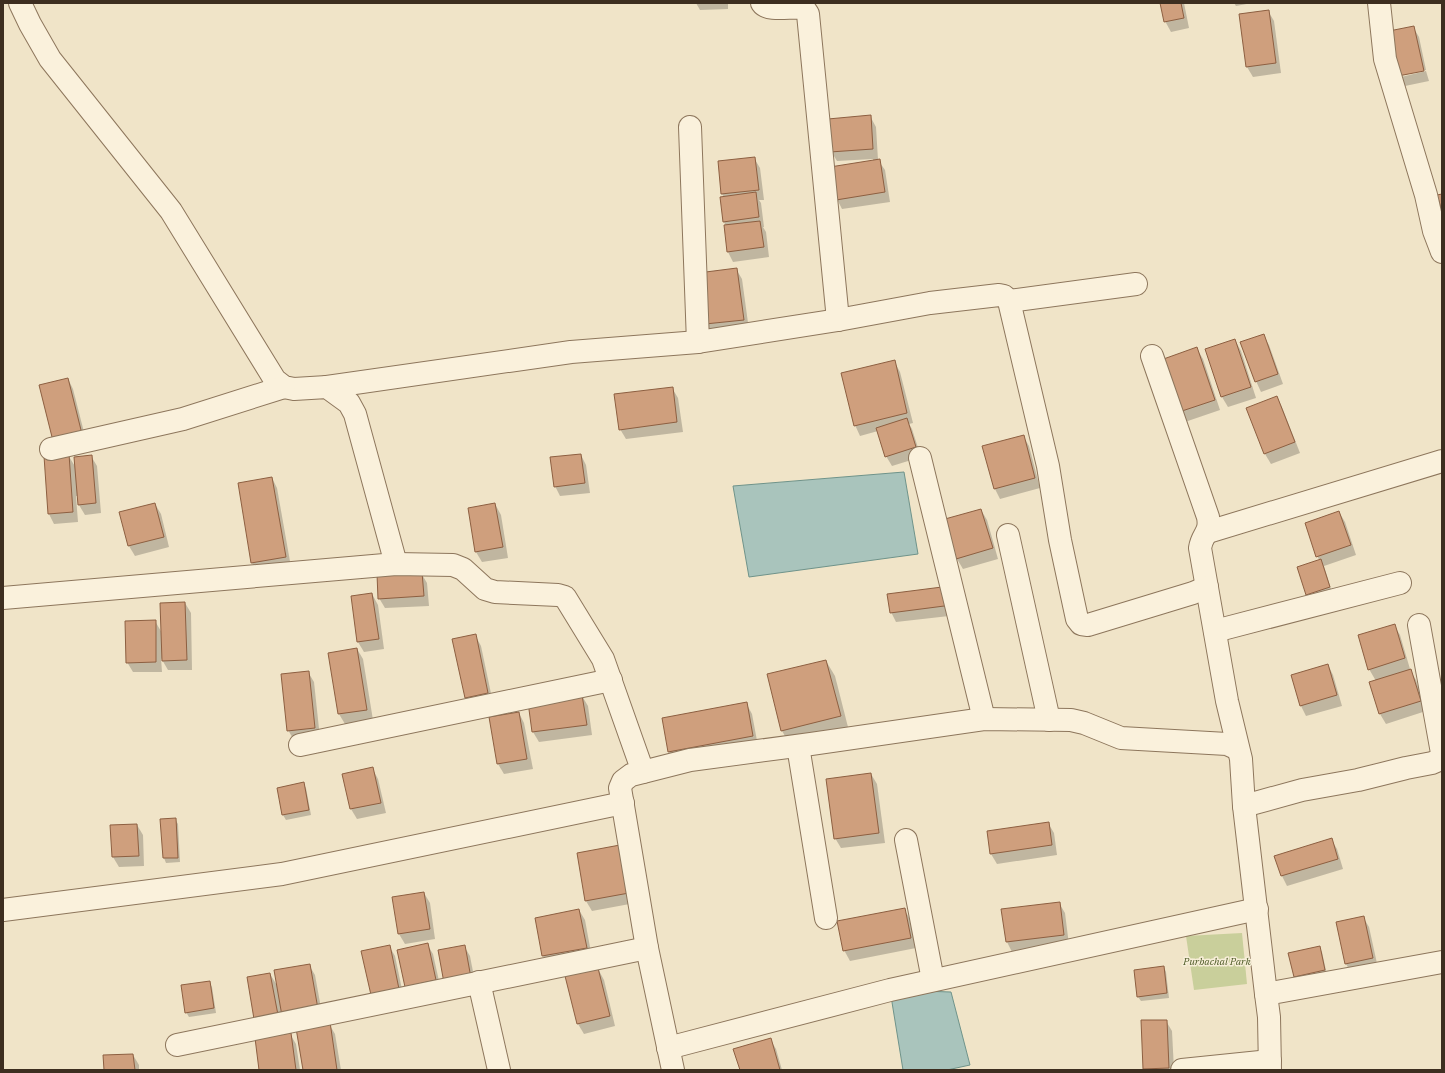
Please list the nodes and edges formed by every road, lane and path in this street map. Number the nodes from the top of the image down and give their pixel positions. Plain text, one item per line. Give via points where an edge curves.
1 (20, 3) edge
2 (762, 3) edge
3 (1379, 3) edge
4 (690, 127) dead end
5 (1438, 230) edge
6 (1442, 252) edge
7 (1136, 284) dead end
8 (1008, 301) junction
9 (838, 320) junction
10 (698, 342) junction
11 (1152, 356) dead end
12 (327, 386) junction
13 (284, 388) junction
14 (51, 449) dead end
15 (920, 458) dead end
16 (1442, 461) edge
17 (1208, 532) junction
18 (1008, 535) dead end
19 (396, 564) junction
20 (1400, 583) dead end
21 (1207, 587) junction
22 (3, 598) edge
23 (1420, 625) dead end
24 (1215, 631) junction
25 (610, 680) junction
26 (984, 719) junction
27 (1049, 720) junction
28 (300, 745) dead end
29 (798, 746) junction
30 (1238, 748) junction
31 (643, 772) junction
32 (623, 804) junction
33 (1244, 806) junction
34 (906, 840) dead end
35 (1257, 909) junction
36 (3, 910) edge
37 (826, 918) dead end
38 (647, 948) junction
39 (1442, 962) edge
40 (933, 980) junction
41 (480, 982) junction
42 (1266, 994) junction
43 (177, 1045) dead end
44 (668, 1048) junction
45 (1270, 1065) edge
46 (499, 1070) edge
47 (673, 1070) edge
48 (1182, 1070) edge

1 - 13 street via 50,59 171,211 275,380
2 - 9 street via 769,8 804,8 808,14
3 - 5 street via 1385,59
4 - 10 street
5 - 6 street
7 - 8 street
8 - 9 street via 999,295 930,303
8 - 21 street via 1048,466 1077,619 1081,624 1088,625
9 - 10 street
10 - 12 street via 571,352
11 - 17 street via 1208,517
12 - 13 street
12 - 19 street via 349,404 355,414
13 - 14 street via 183,419
15 - 26 street
16 - 17 street
17 - 21 street via 1200,548
18 - 27 street
19 - 22 street
19 - 25 street via 452,565 463,569 485,589 495,592 565,597 603,658
20 - 24 street
21 - 24 street
23 - 33 street via 1442,753 1439,760 1358,780 1302,790
24 - 30 street
25 - 28 street
25 - 31 street
26 - 27 street
26 - 29 street
27 - 30 street via 1084,723 1121,738 1227,744
29 - 31 street via 690,760
29 - 37 street
30 - 33 street
31 - 32 street via 631,775 623,781 620,788
32 - 36 street via 282,874
32 - 38 street
33 - 35 street
34 - 40 street
35 - 40 street
35 - 42 street
38 - 41 street
38 - 44 street
39 - 42 street
40 - 44 street
41 - 43 street
41 - 46 street
42 - 45 street
44 - 47 street
45 - 48 street

